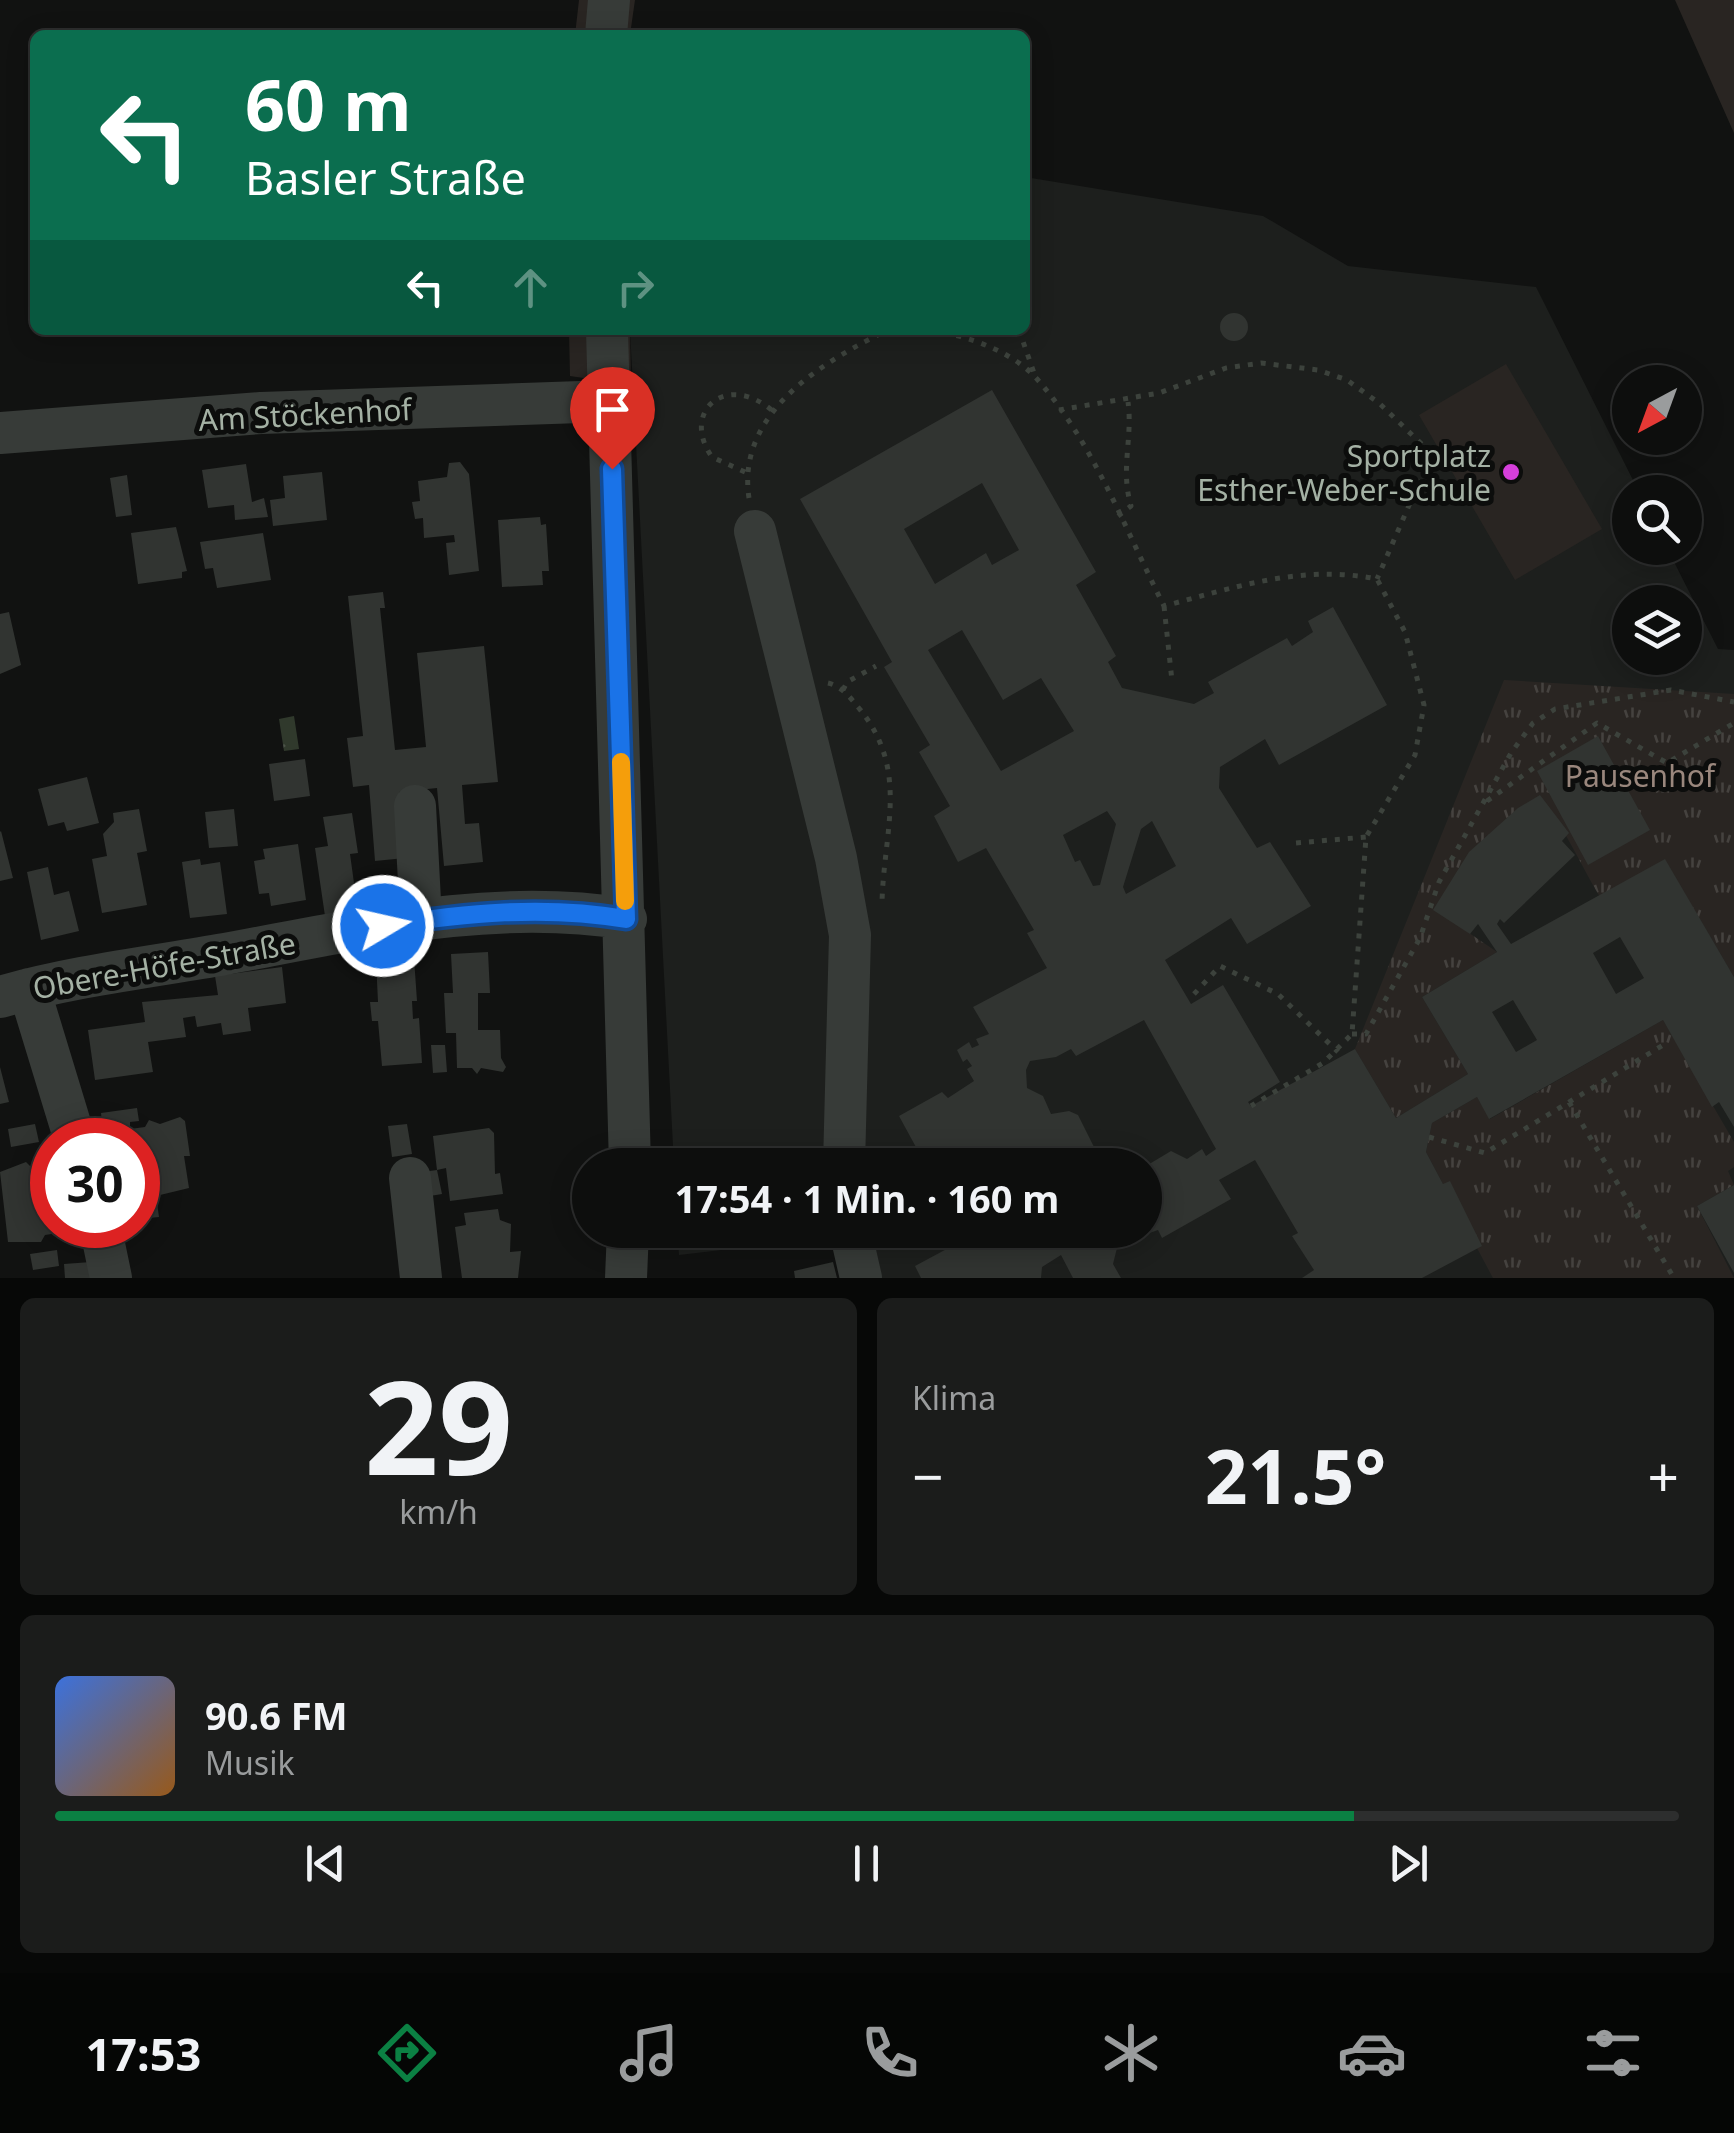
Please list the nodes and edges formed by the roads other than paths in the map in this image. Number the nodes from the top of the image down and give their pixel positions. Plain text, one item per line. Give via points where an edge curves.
1 (609, 0) edge
2 (606, 30) edge
3 (606, 335) edge
4 (610, 401) junction
5 (0, 432) edge
6 (755, 531) road end
7 (414, 806) dead end
8 (626, 919) junction
9 (421, 920) junction
10 (15, 993) edge
11 (67, 1118) edge
12 (630, 1148) edge
13 (844, 1148) edge
14 (410, 1178) dead end
15 (105, 1248) edge
16 (627, 1248) edge
17 (854, 1248) edge
18 (415, 1277) edge
19 (111, 1278) edge
20 (626, 1278) edge
21 (861, 1278) edge

1 - 2 street
3 - 4 street
4 - 5 street, Am Stöckenhof via 261,413
4 - 8 street
6 - 13 street via 850,935
7 - 9 street
8 - 9 street, Obere-Höfe-Straße via 534,910
8 - 12 street
9 - 10 street, Obere-Höfe-Straße
10 - 11 street
14 - 18 street
15 - 19 street
16 - 20 street
17 - 21 street

